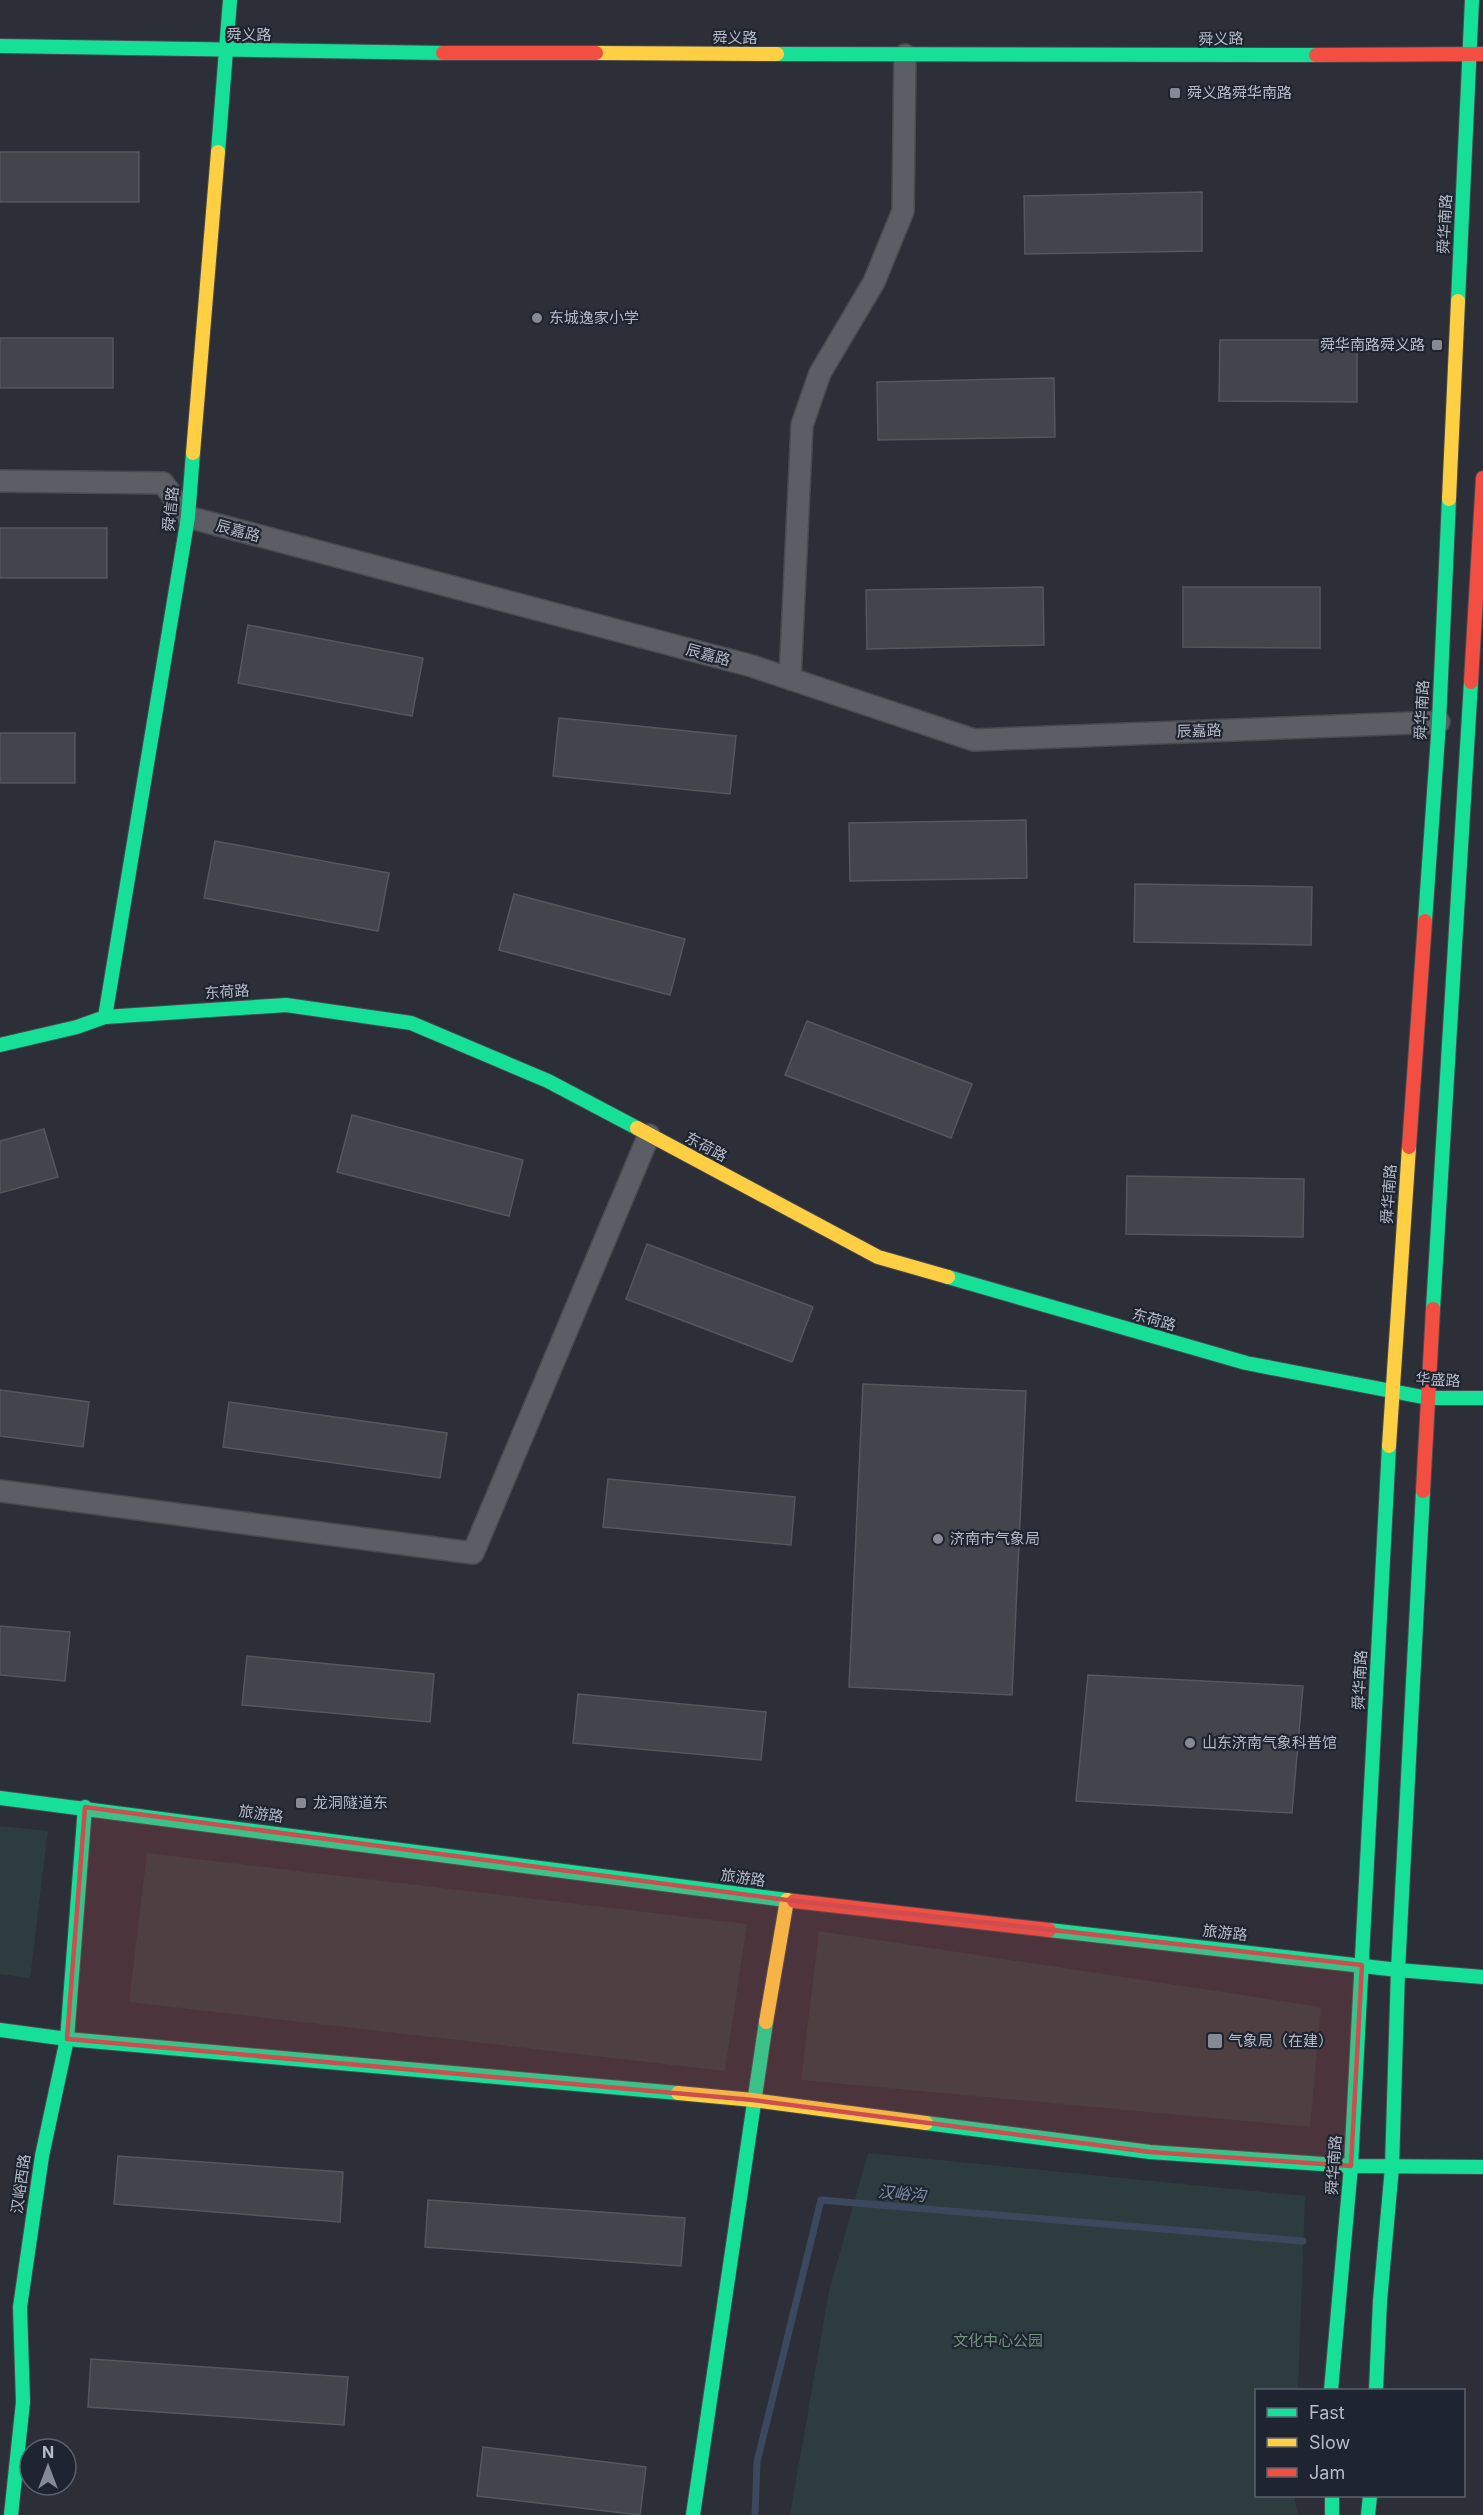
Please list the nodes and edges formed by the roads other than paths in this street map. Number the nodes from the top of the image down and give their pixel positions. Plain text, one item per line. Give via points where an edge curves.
1 (230, 0) edge
2 (1472, 0) edge
3 (0, 46) edge
4 (228, 51) junction
5 (1476, 54) edge
6 (905, 55) junction
7 (1483, 478) edge
8 (0, 481) edge
9 (188, 517) junction
10 (790, 679) junction
11 (1439, 722) junction
12 (105, 1017) junction
13 (0, 1045) edge
14 (649, 1135) junction
15 (1392, 1392) junction
16 (1428, 1398) junction
17 (1483, 1398) edge
18 (0, 1491) edge
19 (0, 1798) edge
20 (85, 1807) junction
21 (787, 1900) junction
22 (1362, 1965) junction
23 (1398, 1970) junction
24 (1483, 1977) edge
25 (0, 2030) edge
26 (67, 2039) junction
27 (753, 2100) junction
28 (1352, 2166) junction
29 (1392, 2167) junction
30 (1483, 2168) edge
31 (1331, 2389) edge
32 (1376, 2389) edge
33 (1332, 2497) edge
34 (1370, 2497) edge
35 (11, 2515) edge
36 (693, 2515) edge
37 (1332, 2515) edge
38 (1368, 2515) edge

1 - 4 main road, 舜信路
2 - 5 main road, 舜华南路
3 - 4 main road, 舜义路
4 - 6 main road, 舜义路
4 - 9 main road, 舜信路
5 - 6 main road, 舜义路
5 - 11 main road, 舜华南路
6 - 10 street via 903,210 874,282 820,374 802,425
7 - 16 main road
8 - 9 street via 163,483
9 - 10 street, 辰嘉路
9 - 12 main road, 舜信路
10 - 11 street, 辰嘉路 via 974,740
11 - 15 main road, 舜华南路
12 - 13 main road, 东荷路
12 - 14 main road, 东荷路 via 286,1005 411,1023 548,1081
14 - 15 main road, 东荷路 via 878,1257 1246,1363
14 - 18 street via 473,1553
15 - 16 main road, 华盛路
15 - 22 main road, 舜华南路
16 - 17 main road, 华盛路
16 - 23 main road
19 - 20 main road, 旅游路
20 - 21 main road, 旅游路
20 - 26 main road, 汉峪西路
21 - 22 main road, 旅游路
21 - 27 main road
22 - 23 main road, 旅游路
22 - 28 main road, 舜华南路
23 - 24 main road, 旅游路
23 - 29 main road
25 - 26 main road
26 - 27 main road
26 - 35 main road, 汉峪西路 via 42,2156 20,2307 23,2402
27 - 28 main road via 1150,2152
27 - 36 main road
28 - 29 main road
28 - 31 main road, 舜华南路
29 - 30 main road
29 - 32 main road
33 - 37 main road
34 - 38 main road

